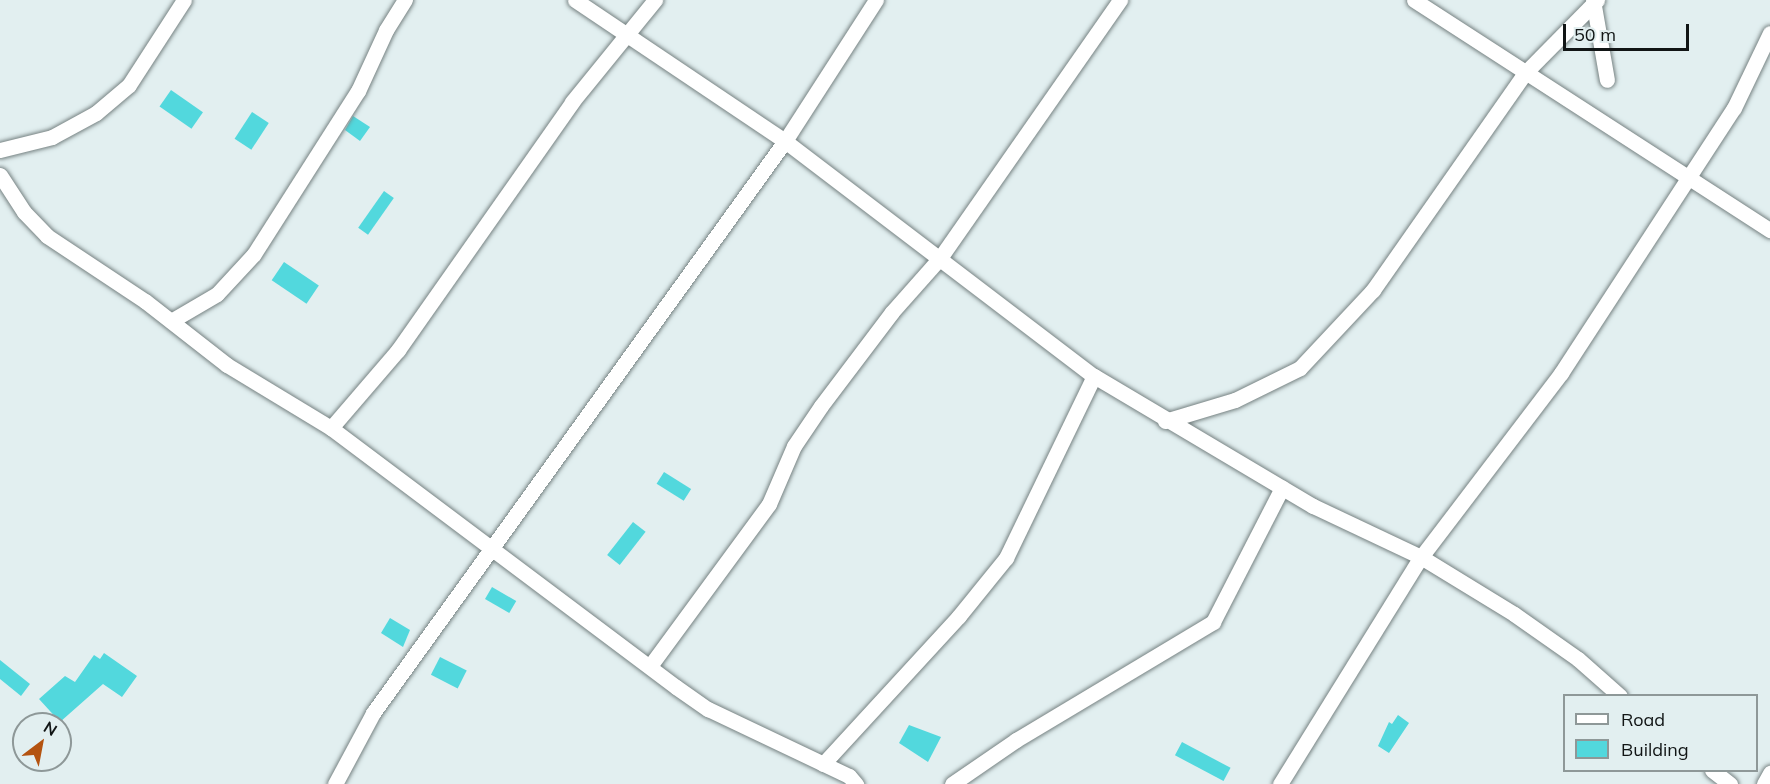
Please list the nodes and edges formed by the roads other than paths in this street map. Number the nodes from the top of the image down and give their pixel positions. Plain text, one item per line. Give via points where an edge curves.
1 (184, 0) edge
2 (405, 0) edge
3 (575, 0) edge
4 (655, 0) edge
5 (876, 0) edge
6 (1120, 0) edge
7 (1414, 0) edge
8 (1594, 2) edge
9 (1770, 33) edge
10 (629, 35) junction
11 (1524, 74) junction
12 (1607, 80) dead end
13 (784, 141) junction
14 (0, 150) edge
15 (0, 175) edge
16 (1688, 178) junction
17 (1770, 230) edge
18 (940, 258) junction
19 (171, 321) junction
20 (1094, 376) junction
21 (1165, 421) junction
22 (331, 428) junction
23 (1282, 488) junction
24 (490, 545) junction
25 (1421, 557) junction
26 (650, 666) junction
27 (1618, 694) edge
28 (823, 764) junction
29 (1713, 772) edge
30 (1770, 773) edge
31 (335, 784) edge
32 (856, 784) edge
33 (952, 784) edge
34 (1280, 784) edge
35 (1730, 784) edge
36 (1764, 784) edge

1 - 14 street via 129,85 96,113 52,137
2 - 19 street via 386,30 358,91 254,254 217,294
3 - 10 street
4 - 10 street
5 - 13 street
6 - 18 street
7 - 11 street
8 - 11 street
8 - 12 street
9 - 16 street via 1734,108
10 - 13 street
10 - 22 street via 572,102 398,350
11 - 16 street
11 - 21 street via 1373,290 1300,368 1235,400
13 - 18 street
13 - 24 street
15 - 19 street via 24,212 47,236
16 - 17 street
16 - 25 street via 1561,374
18 - 20 street
18 - 26 street via 892,312 821,406 794,446 769,504
19 - 22 street via 227,365
20 - 21 street
20 - 28 street via 1006,558 959,616
21 - 23 street
22 - 24 street
23 - 25 street
23 - 33 street via 1214,622 1017,740
24 - 26 street
24 - 31 street via 373,713
25 - 27 street via 1569,653
25 - 34 street
26 - 28 street via 708,709
28 - 32 street via 849,776
29 - 35 street
30 - 36 street

